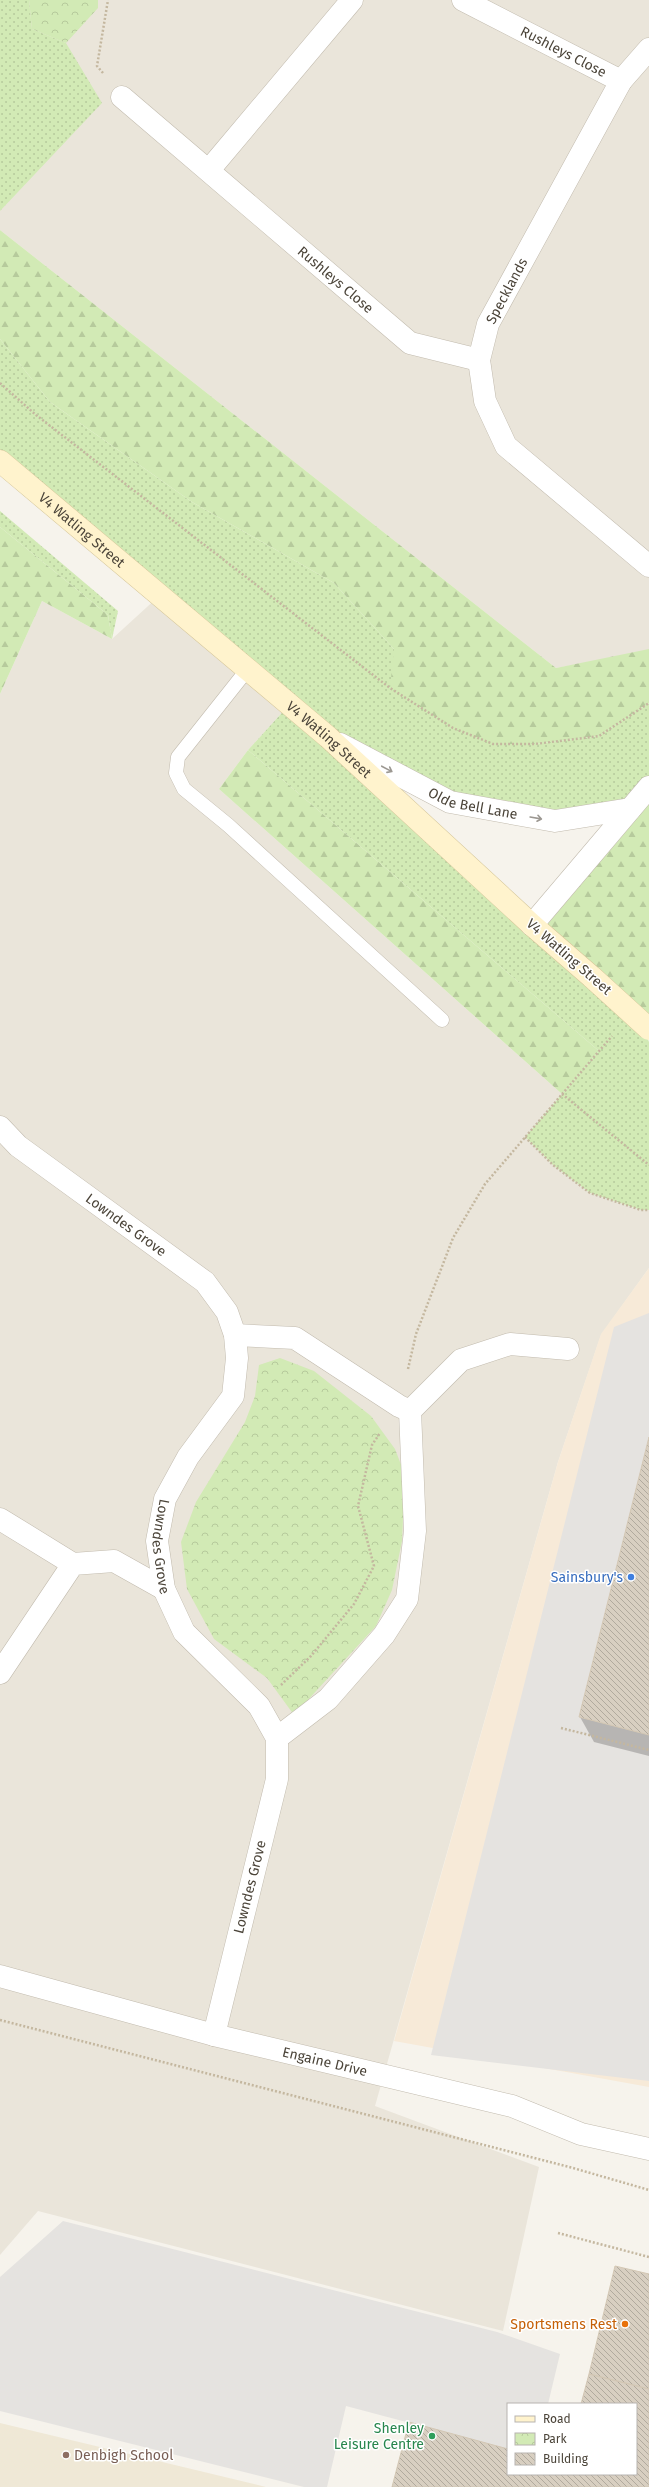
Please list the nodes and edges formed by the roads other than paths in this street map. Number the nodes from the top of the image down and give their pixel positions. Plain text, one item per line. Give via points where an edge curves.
1 (352, 0) edge
2 (463, 0) edge
3 (649, 49) edge
4 (621, 81) junction
5 (122, 97) road end
6 (209, 170) junction
7 (479, 360) junction
8 (0, 461) edge
9 (649, 566) edge
10 (247, 670) junction
11 (328, 737) junction
12 (649, 787) edge
13 (630, 808) junction
14 (532, 926) junction
15 (442, 1020) dead end
16 (649, 1029) edge
17 (0, 1127) edge
18 (235, 1335) junction
19 (568, 1349) dead end
20 (410, 1411) junction
21 (0, 1520) edge
22 (73, 1564) junction
23 (164, 1589) junction
24 (0, 1673) edge
25 (277, 1738) junction
26 (0, 1976) edge
27 (214, 2035) junction
28 (649, 2149) edge

1 - 6 street
2 - 4 street, Rushleys Close
3 - 4 street, Specklands
4 - 7 street, Specklands via 488,324
5 - 6 street, Rushleys Close
6 - 7 street, Rushleys Close via 410,343
7 - 9 street, Specklands via 485,402 506,446
8 - 10 street, V4 Watling Street
10 - 11 street, V4 Watling Street
10 - 15 lane via 178,757 176,773 184,789 228,825
11 -> 13 street, Olde Bell Lane via 450,802 555,821
11 - 14 street, V4 Watling Street
12 - 13 street
13 - 14 street
14 - 16 street, V4 Watling Street, bridge
17 - 18 street, Lowndes Grove via 18,1146 205,1282 227,1312
18 - 20 street via 295,1338
18 - 23 street, Lowndes Grove via 237,1358 233,1396 188,1457 165,1499 157,1541
19 - 20 street via 510,1344 461,1360
20 - 25 street via 415,1531 407,1599 384,1635 328,1698
21 - 22 street
22 - 23 street via 114,1561
22 - 24 street
23 - 25 street, Lowndes Grove via 184,1632 259,1706
25 - 27 street, Lowndes Grove via 277,1779
26 - 27 street, Engaine Drive
27 - 28 street, Engaine Drive via 512,2106 581,2134

